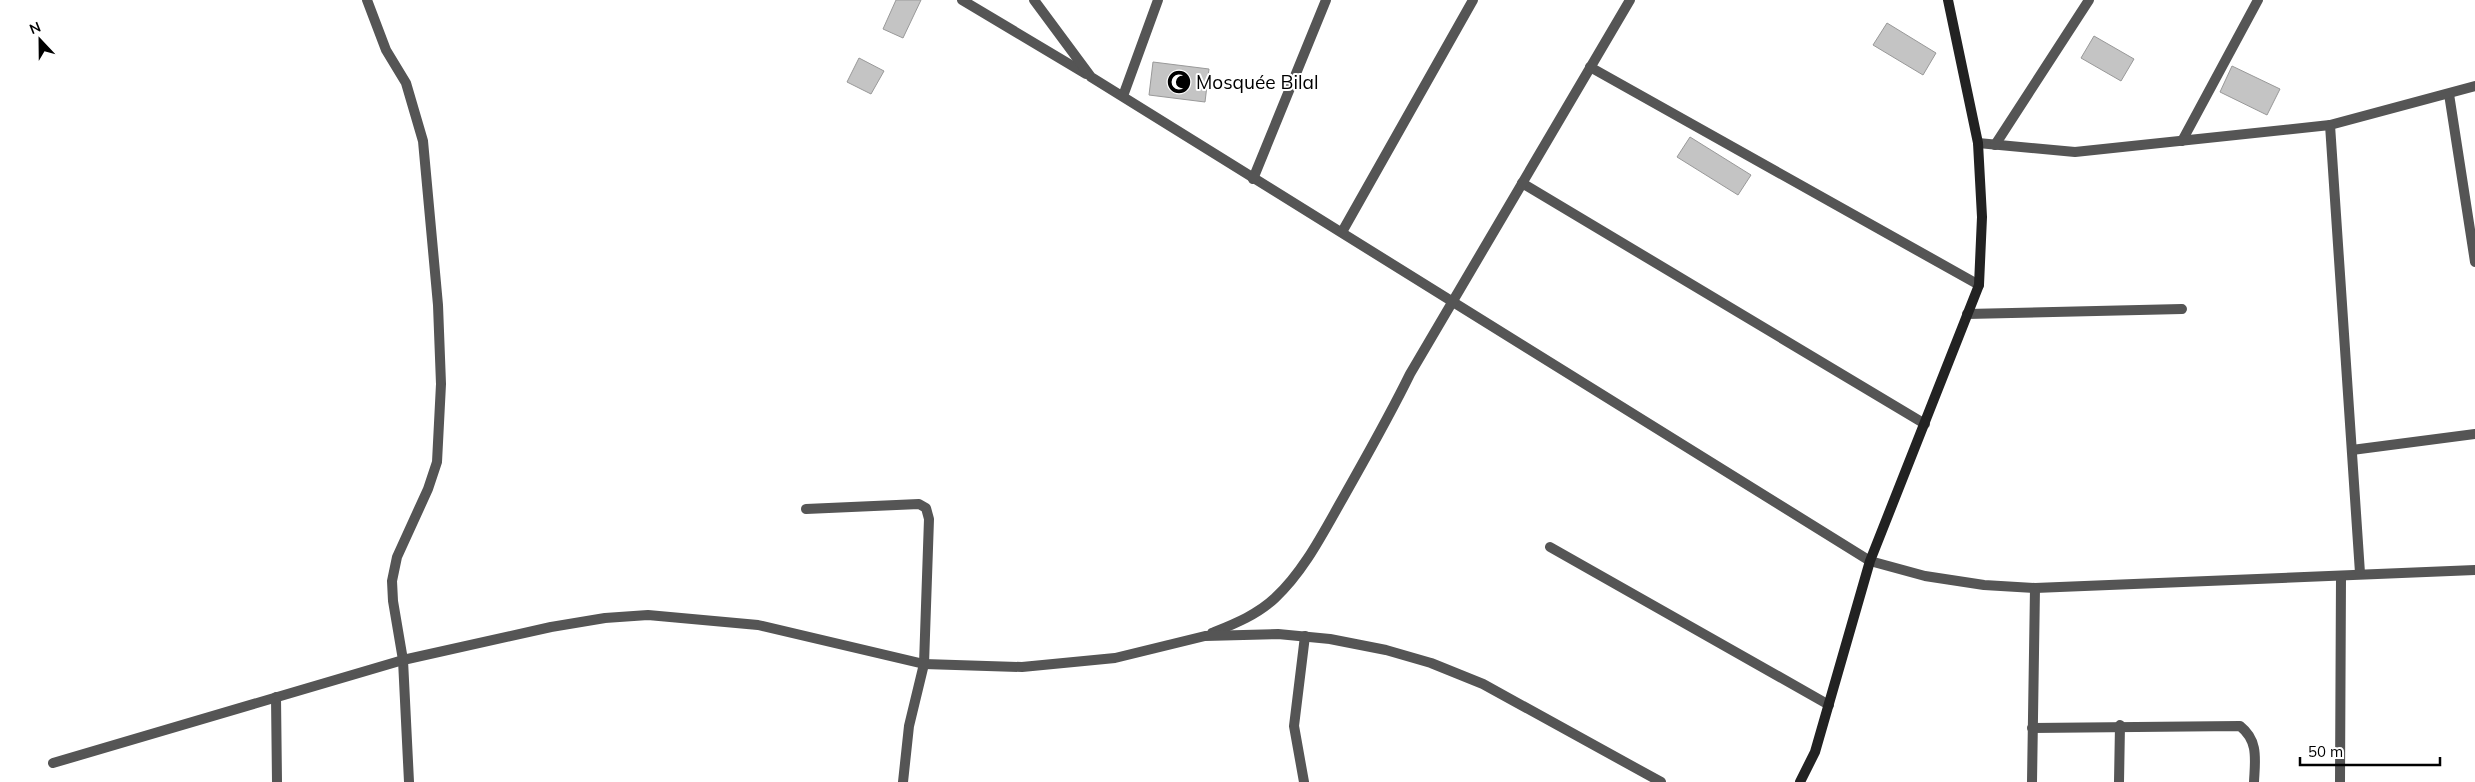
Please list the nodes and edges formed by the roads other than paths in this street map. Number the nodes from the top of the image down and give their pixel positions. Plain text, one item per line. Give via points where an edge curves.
1 (367, 0) edge
2 (962, 0) edge
3 (1034, 0) edge
4 (1158, 0) edge
5 (1326, 0) edge
6 (1473, 0) edge
7 (1630, 0) edge
8 (1948, 0) edge
9 (2089, 0) edge
10 (2258, 0) edge
11 (1590, 67) junction
12 (1091, 77) junction
13 (2475, 86) edge
14 (2449, 94) junction
15 (1123, 96) junction
16 (2330, 125) junction
17 (2182, 141) junction
18 (1978, 143) junction
19 (1995, 145) junction
20 (1253, 179) junction
21 (1522, 183) junction
22 (2473, 226) edge
23 (1342, 232) junction
24 (2475, 262) edge
25 (1979, 285) junction
26 (1452, 303) junction
27 (2182, 309) dead end
28 (1967, 314) junction
29 (1925, 424) junction
30 (2475, 434) edge
31 (2352, 450) junction
32 (806, 509) dead end
33 (1550, 546) dead end
34 (1870, 561) junction
35 (2475, 570) edge
36 (2360, 573) junction
37 (2341, 576) junction
38 (2035, 588) junction
39 (1204, 636) junction
40 (1305, 636) junction
41 (403, 660) junction
42 (924, 664) junction
43 (276, 697) junction
44 (1829, 705) junction
45 (2120, 725) junction
46 (2032, 728) junction
47 (53, 763) dead end
48 (277, 782) edge
49 (409, 782) edge
50 (904, 782) edge
51 (1304, 782) edge
52 (1661, 782) edge
53 (1800, 782) edge
54 (2032, 782) edge
55 (2119, 782) edge
56 (2254, 782) edge
57 (2340, 782) edge

1 - 41 street via 386,50 406,83 423,141 438,305 440,384 436,462 428,490 393,568 393,600
2 - 12 street
3 - 12 street
4 - 15 street
5 - 20 street
6 - 23 street
7 - 11 street
8 - 18 main road
9 - 19 street
10 - 17 street
11 - 21 street
11 - 25 street
12 - 15 street
13 - 14 street
14 - 16 street
14 - 22 street
15 - 20 street
16 - 17 street
16 - 31 street
17 - 19 street via 2075,152
18 - 19 street
18 - 25 main road via 1982,217
20 - 23 street
21 - 26 street
21 - 29 street
22 - 24 street
23 - 26 street
25 - 28 main road
26 - 34 street
26 - 39 street via 1410,374 1387,422 1294,577 1260,610
27 - 28 street
28 - 29 main road
29 - 34 main road
30 - 31 street
31 - 36 street
32 - 42 street via 919,504 926,508 930,519
33 - 44 street
34 - 38 street via 1925,576 1984,585
34 - 44 main road
35 - 36 street
36 - 37 street
37 - 38 street
37 - 57 street
38 - 46 street
39 - 40 street
39 - 42 street via 1114,658 1079,663 1022,667
40 - 51 street via 1294,726
40 - 52 street via 1386,650 1474,680
41 - 42 street via 551,627 648,615 758,625
41 - 43 street
41 - 49 street
42 - 50 street via 909,726
43 - 47 street
43 - 48 street
44 - 53 main road via 1814,752
45 - 46 street
45 - 55 street
45 - 56 street via 2240,726 2255,743
46 - 54 street

